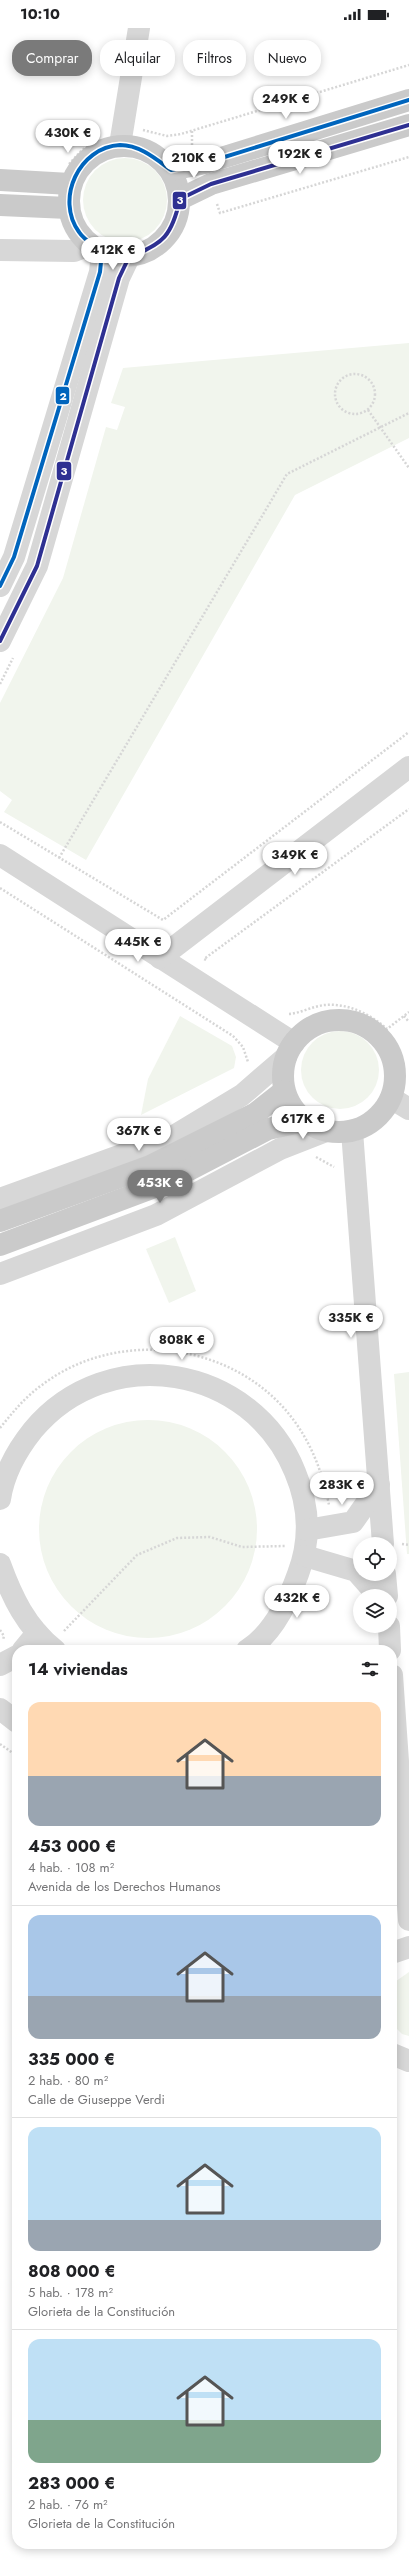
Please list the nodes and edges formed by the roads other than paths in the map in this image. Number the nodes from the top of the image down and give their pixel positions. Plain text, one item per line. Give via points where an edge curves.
1 (139, 28) edge
2 (409, 100) edge
3 (409, 125) edge
4 (121, 138) junction
5 (171, 170) junction
6 (0, 180) edge
7 (70, 184) junction
8 (0, 205) edge
9 (68, 208) junction
10 (183, 208) junction
11 (96, 249) junction
12 (0, 250) edge
13 (126, 263) junction
14 (0, 586) edge
15 (0, 642) edge
16 (409, 767) edge
17 (0, 855) edge
18 (160, 958) junction
19 (290, 1050) junction
20 (401, 1056) edge
21 (284, 1090) junction
22 (401, 1096) edge
23 (304, 1121) junction
24 (326, 1131) junction
25 (352, 1131) junction
26 (0, 1199) edge
27 (0, 1221) edge
28 (0, 1245) edge
29 (0, 1274) edge
30 (379, 1485) junction
31 (0, 1499) edge
32 (383, 1537) edge
33 (306, 1543) junction
34 (0, 1564) edge
35 (372, 1589) edge
36 (389, 1633) edge
37 (47, 1643) edge
38 (254, 1645) edge
39 (390, 1645) edge
40 (12, 1659) edge
41 (0, 1665) edge
42 (0, 1709) edge
43 (12, 1718) edge
44 (397, 1747) edge
45 (409, 1920) edge
46 (409, 1947) edge
47 (397, 1951) edge
48 (397, 2056) edge
49 (409, 2061) edge

1 - 4 street
2 - 5 main road via 193,166
3 - 10 main road via 211,184
4 - 5 main road via 158,156
4 - 7 main road via 81,165
5 - 10 main road via 178,184
6 - 7 main road
7 - 9 main road
8 - 9 main road
9 - 11 main road via 75,229
10 - 13 main road via 174,227 155,248
11 - 12 street via 74,252
11 - 13 main road
11 - 14 street via 100,272 14,557
13 - 15 street via 37,566
16 - 18 street
17 - 18 street
18 - 19 street
19 - 20 main road via 305,1032 318,1024 348,1021 363,1025
19 - 21 main road via 283,1074
19 - 26 street via 242,1095 174,1136
20 - 22 main road via 395,1072
21 - 23 main road via 292,1107
21 - 27 main road via 256,1113 150,1166
22 - 25 main road via 376,1119
23 - 24 main road
23 - 28 main road via 268,1129 160,1185
24 - 25 main road
24 - 29 street via 280,1149 156,1215
25 - 30 street
30 - 32 street
30 - 33 street via 353,1522
31 - 33 street via 3,1483 19,1447 45,1416 77,1392 115,1378 155,1374 195,1380 232,1396 263,1421 290,1459 302,1490
33 - 35 street via 356,1571
33 - 38 street via 287,1605
34 - 37 street via 14,1601
36 - 39 street
40 - 41 street
42 - 43 street
44 - 45 street
46 - 47 street
48 - 49 street

